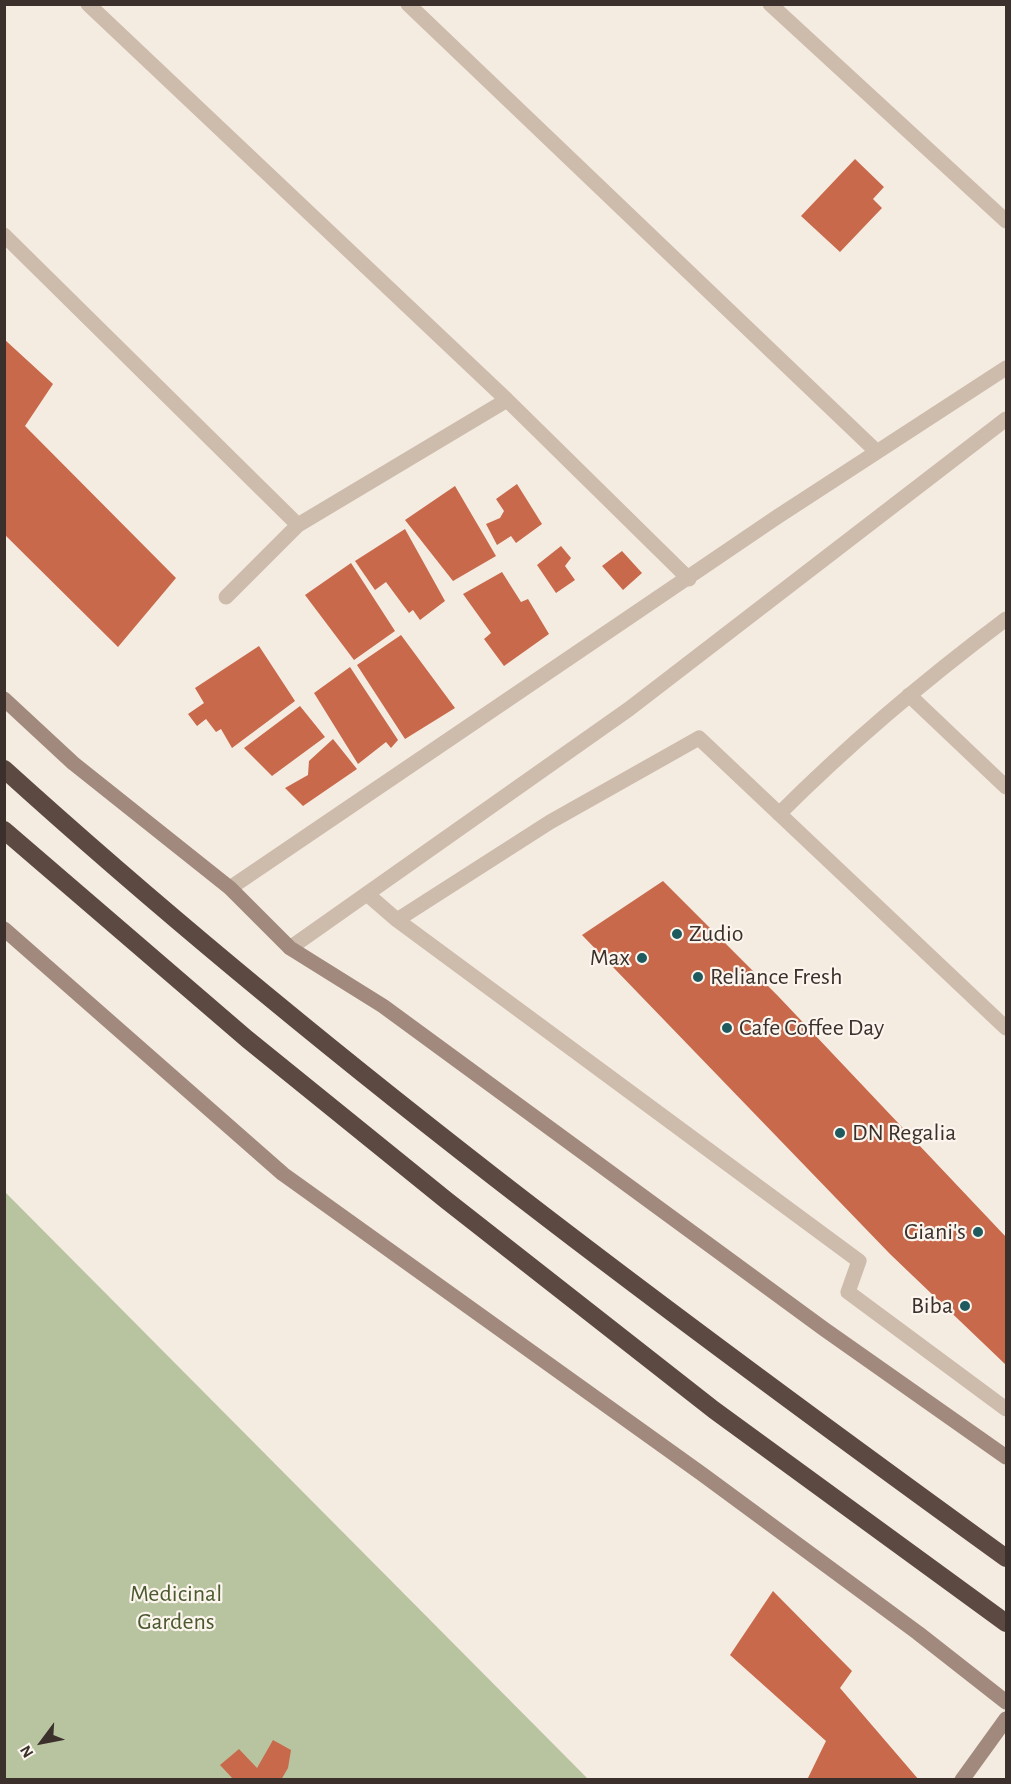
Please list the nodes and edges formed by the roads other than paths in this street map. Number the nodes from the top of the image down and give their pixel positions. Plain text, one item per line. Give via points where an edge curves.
1 (88, 4) edge
2 (408, 4) edge
3 (770, 4) edge
4 (1006, 221) edge
5 (4, 235) edge
6 (1006, 368) edge
7 (507, 400) junction
8 (1006, 419) edge
9 (876, 451) junction
10 (298, 525) junction
11 (688, 579) junction
12 (226, 597) dead end
13 (1006, 619) edge
14 (909, 695) junction
15 (4, 699) edge
16 (4, 769) edge
17 (1006, 787) edge
18 (778, 814) junction
19 (4, 830) edge
20 (230, 888) junction
21 (367, 894) junction
22 (397, 920) junction
23 (4, 929) edge
24 (290, 948) junction
25 (1006, 1028) edge
26 (1006, 1409) edge
27 (1006, 1457) edge
28 (1006, 1558) edge
29 (1006, 1623) edge
30 (1006, 1702) edge
31 (1006, 1719) edge
32 (962, 1779) edge

1 - 7 street
2 - 9 street
3 - 4 street
5 - 10 street
6 - 9 street
7 - 10 street
7 - 11 street
8 - 21 street via 629,709
9 - 11 street
10 - 12 street
11 - 20 street
13 - 14 street
14 - 17 street
14 - 18 street via 836,756
15 - 20 street via 73,763
16 - 28 highway via 275,1003 475,1161 748,1372
18 - 22 street via 699,738 550,822
18 - 25 street
19 - 29 highway via 247,1039 446,1200 714,1410
20 - 24 street
21 - 22 street
21 - 24 street
22 - 26 street via 859,1261 848,1292
23 - 30 street via 283,1174 702,1474
24 - 27 street via 383,1006 824,1329
31 - 32 street

